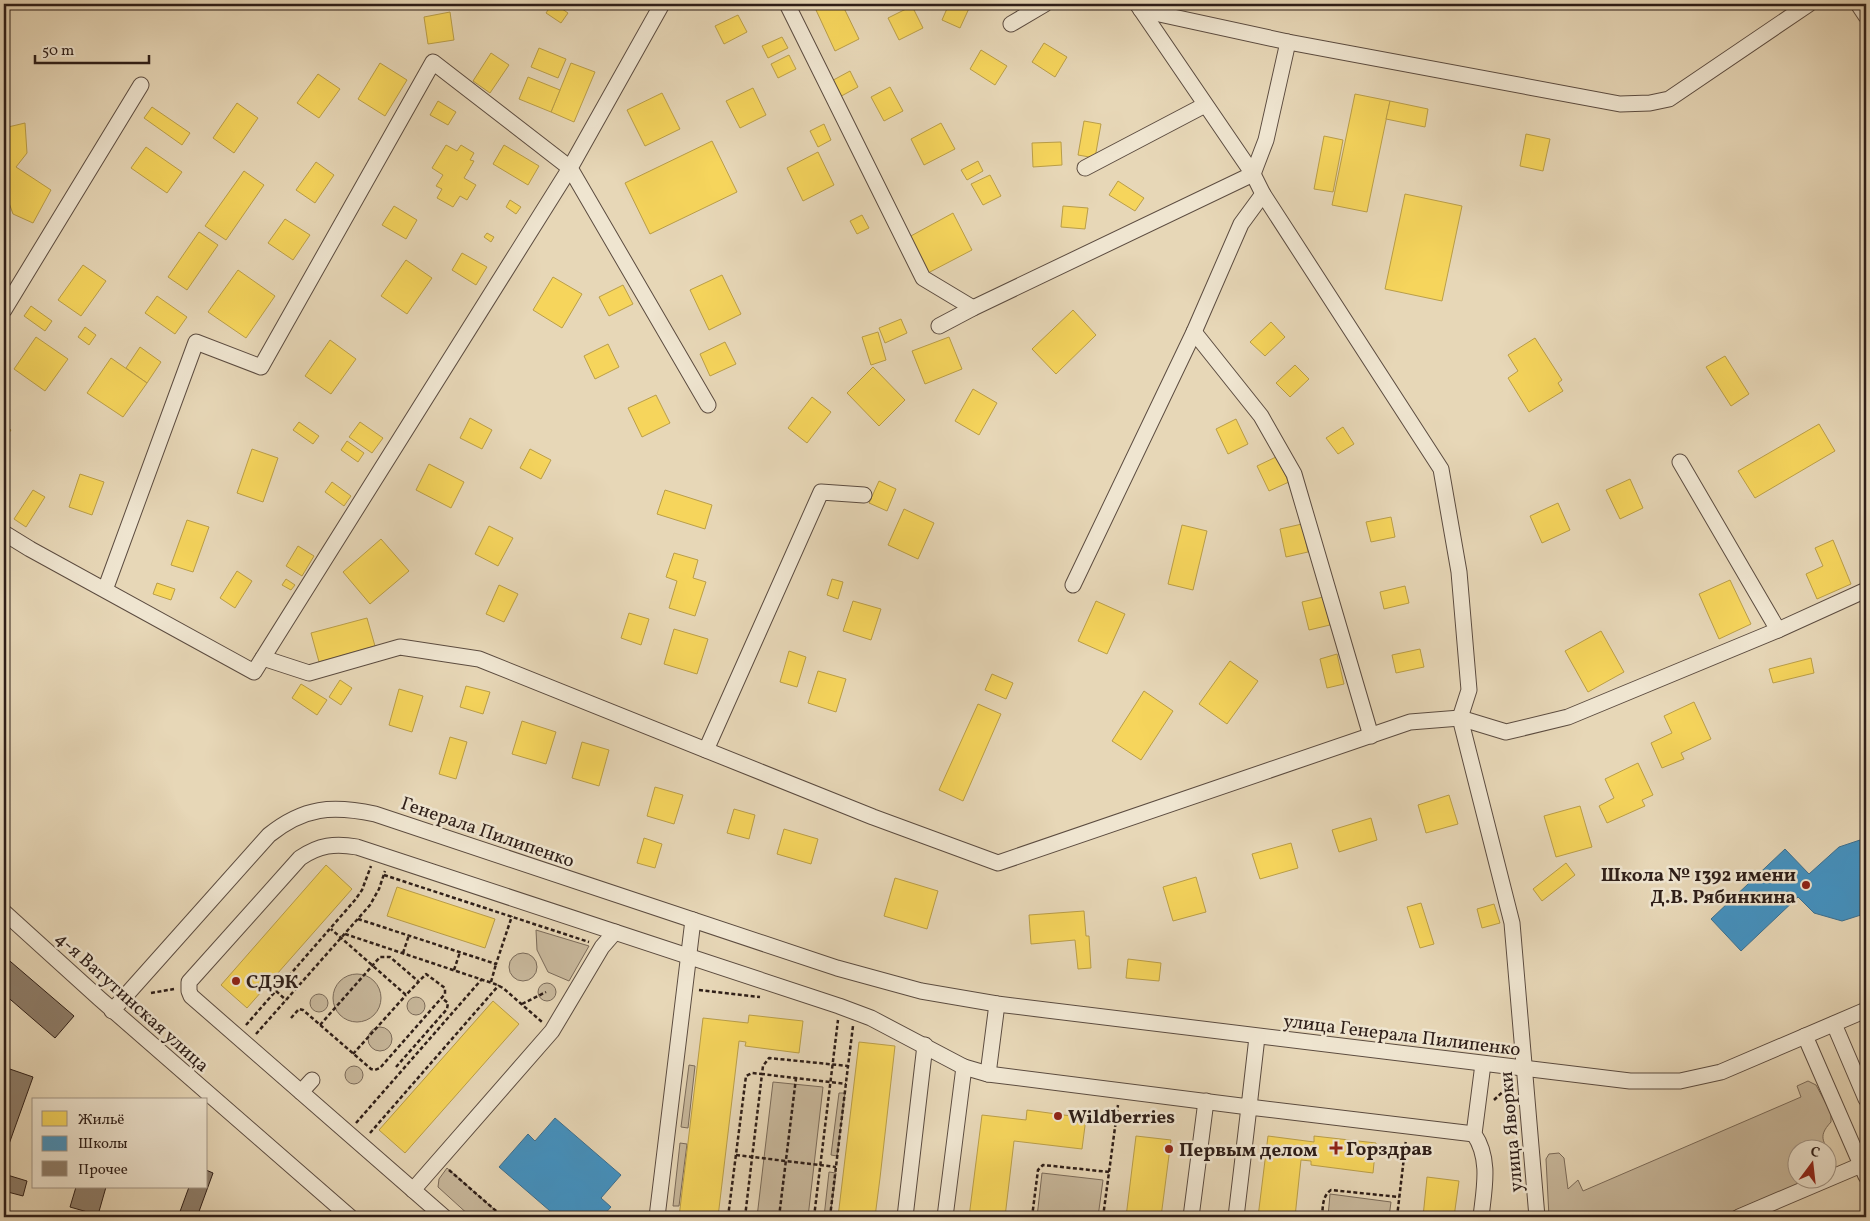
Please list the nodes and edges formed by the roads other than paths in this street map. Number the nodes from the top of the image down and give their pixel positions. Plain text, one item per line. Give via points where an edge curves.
1 (662, 4) edge
2 (787, 4) edge
3 (1045, 4) edge
4 (1808, 4) edge
5 (1858, 4) edge
6 (1139, 7) edge
7 (1866, 16) edge
8 (1011, 24) dead end
9 (1288, 42) junction
10 (141, 85) dead end
11 (1204, 105) junction
12 (570, 168) junction
13 (1085, 168) dead end
14 (1253, 174) junction
15 (1263, 194) junction
16 (973, 308) junction
17 (4, 310) edge
18 (939, 326) dead end
19 (1194, 332) junction
20 (708, 405) dead end
21 (1680, 462) dead end
22 (864, 495) dead end
23 (4, 533) edge
24 (1073, 584) dead end
25 (105, 590) junction
26 (1866, 590) edge
27 (1778, 630) junction
28 (262, 658) junction
29 (1460, 718) junction
30 (1371, 736) junction
31 (706, 750) junction
32 (4, 912) edge
33 (692, 920) junction
34 (615, 932) junction
35 (688, 956) junction
36 (921, 990) joint
37 (997, 1004) junction
38 (112, 1010) junction
39 (1866, 1010) edge
40 (1834, 1024) junction
41 (1257, 1036) junction
42 (1806, 1036) junction
43 (925, 1045) junction
44 (1483, 1064) junction
45 (964, 1067) junction
46 (1524, 1068) junction
47 (988, 1074) junction
48 (312, 1080) dead end
49 (301, 1092) junction
50 (1866, 1099) edge
51 (1206, 1101) junction
52 (1249, 1107) junction
53 (1474, 1134) junction
54 (1864, 1170) edge
55 (413, 1190) junction
56 (350, 1217) edge
57 (444, 1217) edge
58 (657, 1217) edge
59 (904, 1217) edge
60 (945, 1217) edge
61 (1191, 1217) edge
62 (1236, 1217) edge
63 (1481, 1217) edge
64 (1537, 1217) edge
65 (1739, 1217) edge

1 - 12 street
2 - 16 street via 923,278
3 - 8 street
4 - 9 street via 1676,95 1650,104 1620,104
5 - 7 street
6 - 9 street
6 - 11 street
9 - 14 street via 1266,140
10 - 17 street
11 - 13 street
11 - 14 street
12 - 20 street
12 - 25 street via 433,62 261,367 196,342
12 - 28 street
14 - 15 street
14 - 16 street
15 - 19 street via 1241,224
15 - 29 street via 1440,469 1459,572 1469,690
16 - 18 street
19 - 24 street
19 - 30 street via 1261,416 1294,474
21 - 27 street
22 - 31 street via 821,492
23 - 25 street
25 - 28 street via 254,672
26 - 27 street
27 - 29 street via 1568,717 1506,732
28 - 31 street via 310,673 400,647 479,659
29 - 30 street via 1410,722
29 - 46 street, улица Яворки via 1512,923
30 - 31 street via 998,863
32 - 38 street, 4-я Ватутинская улица
33 - 35 street
33 - 36 street, Генерала Пилипенко via 837,968
33 - 38 street, Генерала Пилипенко via 374,814 331,808 316,810 292,819 269,834
34 - 35 street
34 - 49 street via 357,847 339,844 311,850 300,858 189,982 188,987 191,996
34 - 55 street via 602,947 552,1031
35 - 43 street via 871,1018
35 - 58 street
36 - 37 street, улица Генерала Пилипенко
37 - 41 street, улица Генерала Пилипенко
37 - 47 street
38 - 56 street, 4-я Ватутинская улица
39 - 40 street, улица Генерала Пилипенко
40 - 42 street, улица Генерала Пилипенко
40 - 50 street
41 - 44 street, улица Генерала Пилипенко
41 - 52 street
42 - 46 street, улица Генерала Пилипенко via 1720,1072 1680,1081 1630,1081
42 - 54 street
43 - 45 street
43 - 59 street
44 - 46 street, улица Генерала Пилипенко
44 - 53 street
45 - 47 street
45 - 60 street
46 - 64 street, улица Яворки
47 - 51 street
48 - 49 street
49 - 55 street
51 - 52 street
51 - 61 street
52 - 53 street
52 - 62 street
53 - 63 street via 1485,1157
54 - 65 street
55 - 57 street

